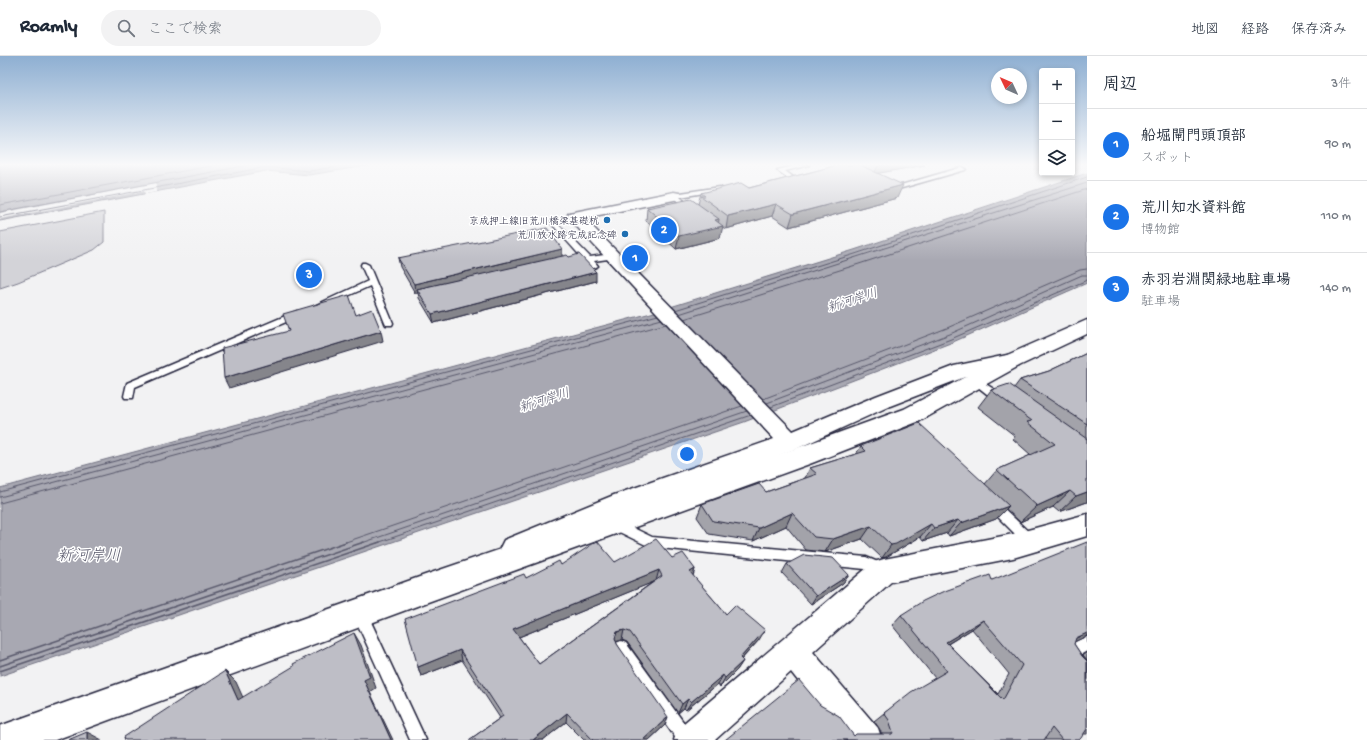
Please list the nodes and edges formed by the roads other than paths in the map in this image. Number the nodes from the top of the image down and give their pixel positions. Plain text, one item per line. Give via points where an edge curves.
1 (669, 197) edge
2 (675, 197) edge
3 (697, 214) edge
4 (553, 222) dead end
5 (612, 256) junction
6 (365, 265) dead end
7 (373, 282) junction
8 (389, 323) dead end
9 (1087, 326) edge
10 (1012, 360) junction
11 (976, 381) junction
12 (129, 396) dead end
13 (1009, 405) edge
14 (790, 442) junction
15 (985, 498) edge
16 (613, 523) junction
17 (1087, 525) edge
18 (1030, 541) junction
19 (884, 572) junction
20 (425, 589) junction
21 (360, 614) junction
22 (1087, 644) edge
23 (621, 648) edge
24 (792, 650) junction
25 (1087, 672) edge
26 (8, 740) edge
27 (418, 740) edge
28 (686, 740) edge
29 (690, 740) edge
30 (866, 740) edge

1 - 5 street via 574,216
2 - 3 lane
4 - 5 lane via 586,260
5 - 14 street
6 - 7 lane
7 - 8 lane
7 - 12 lane via 130,384
9 - 10 street
10 - 11 street
10 - 14 street via 961,371 883,401
11 - 13 lane
11 - 16 street via 912,414 906,424 803,456
14 - 20 street via 623,502 540,536
15 - 18 lane
16 - 19 lane via 650,542 866,563
16 - 20 street
17 - 18 street
18 - 19 street
19 - 24 street
20 - 21 street
21 - 26 street
21 - 27 lane
22 - 25 lane via 1069,652
23 - 28 lane
24 - 29 street
24 - 30 street

